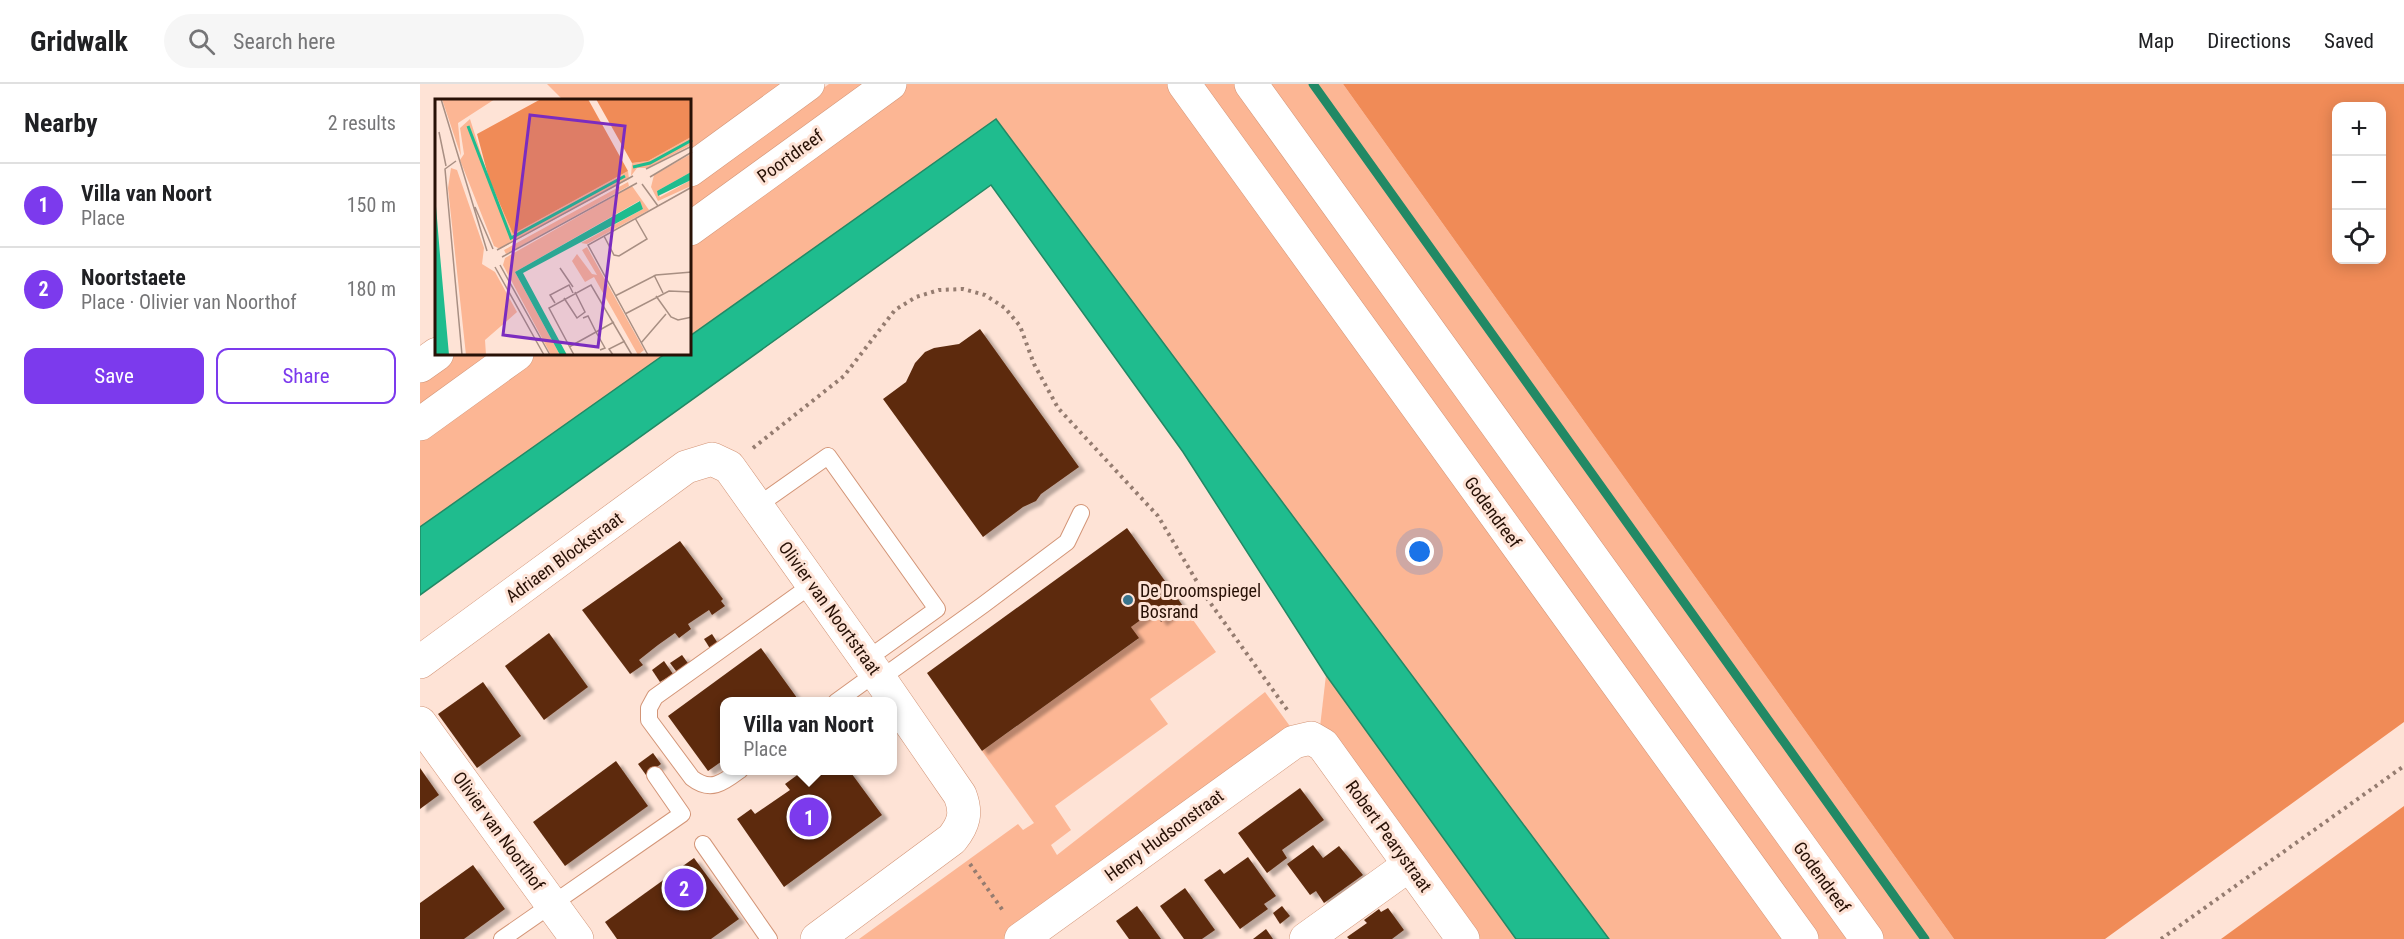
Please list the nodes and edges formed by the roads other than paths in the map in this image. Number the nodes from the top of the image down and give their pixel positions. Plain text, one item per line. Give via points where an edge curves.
1 (808, 84) edge
2 (890, 84) edge
3 (1184, 84) edge
4 (1251, 84) edge
5 (692, 169) edge
6 (692, 228) edge
7 (435, 355) edge
8 (513, 356) edge
9 (420, 366) edge
10 (420, 424) edge
11 (721, 463) joint
12 (757, 506) junction
13 (1081, 513) dead end
14 (813, 584) junction
15 (420, 662) edge
16 (874, 670) junction
17 (842, 697) edge
18 (893, 697) edge
19 (897, 703) edge
20 (420, 723) edge
21 (1311, 738) joint
22 (655, 775) dead end
23 (734, 775) edge
24 (703, 844) dead end
25 (1409, 865) junction
26 (552, 904) junction
27 (1022, 938) edge
28 (502, 939) edge
29 (577, 939) edge
30 (770, 939) edge
31 (817, 939) edge
32 (1306, 939) edge
33 (1463, 939) edge
34 (1802, 939) edge
35 (1867, 939) edge

1 - 5 main road
2 - 6 main road, Poortdreef
3 - 34 main road, Godendreef
4 - 35 main road, Godendreef
7 - 9 main road
8 - 10 main road
11 - 12 main road, Olivier van Noortstraat
11 - 15 main road, Adriaen Blockstraat via 686,467
12 - 14 main road, Olivier van Noortstraat
12 - 16 lane via 828,456 835,465 937,609
13 - 16 lane via 1067,542 984,606
14 - 16 main road, Olivier van Noortstraat
14 - 23 lane via 655,698 649,708 649,720 692,778 714,786
16 - 17 lane
16 - 18 main road, Olivier van Noortstraat
19 - 31 main road, Olivier van Noortstraat via 960,795 964,805 961,827 952,839
20 - 26 main road, Olivier van Noorthof
21 - 25 main road, Robert Pearystraat via 1323,745
21 - 27 main road, Henry Hudsonstraat via 1294,742
22 - 26 lane via 682,814
24 - 30 lane
25 - 32 main road
25 - 33 main road, Robert Pearystraat
26 - 28 lane
26 - 29 main road, Olivier van Noorthof

